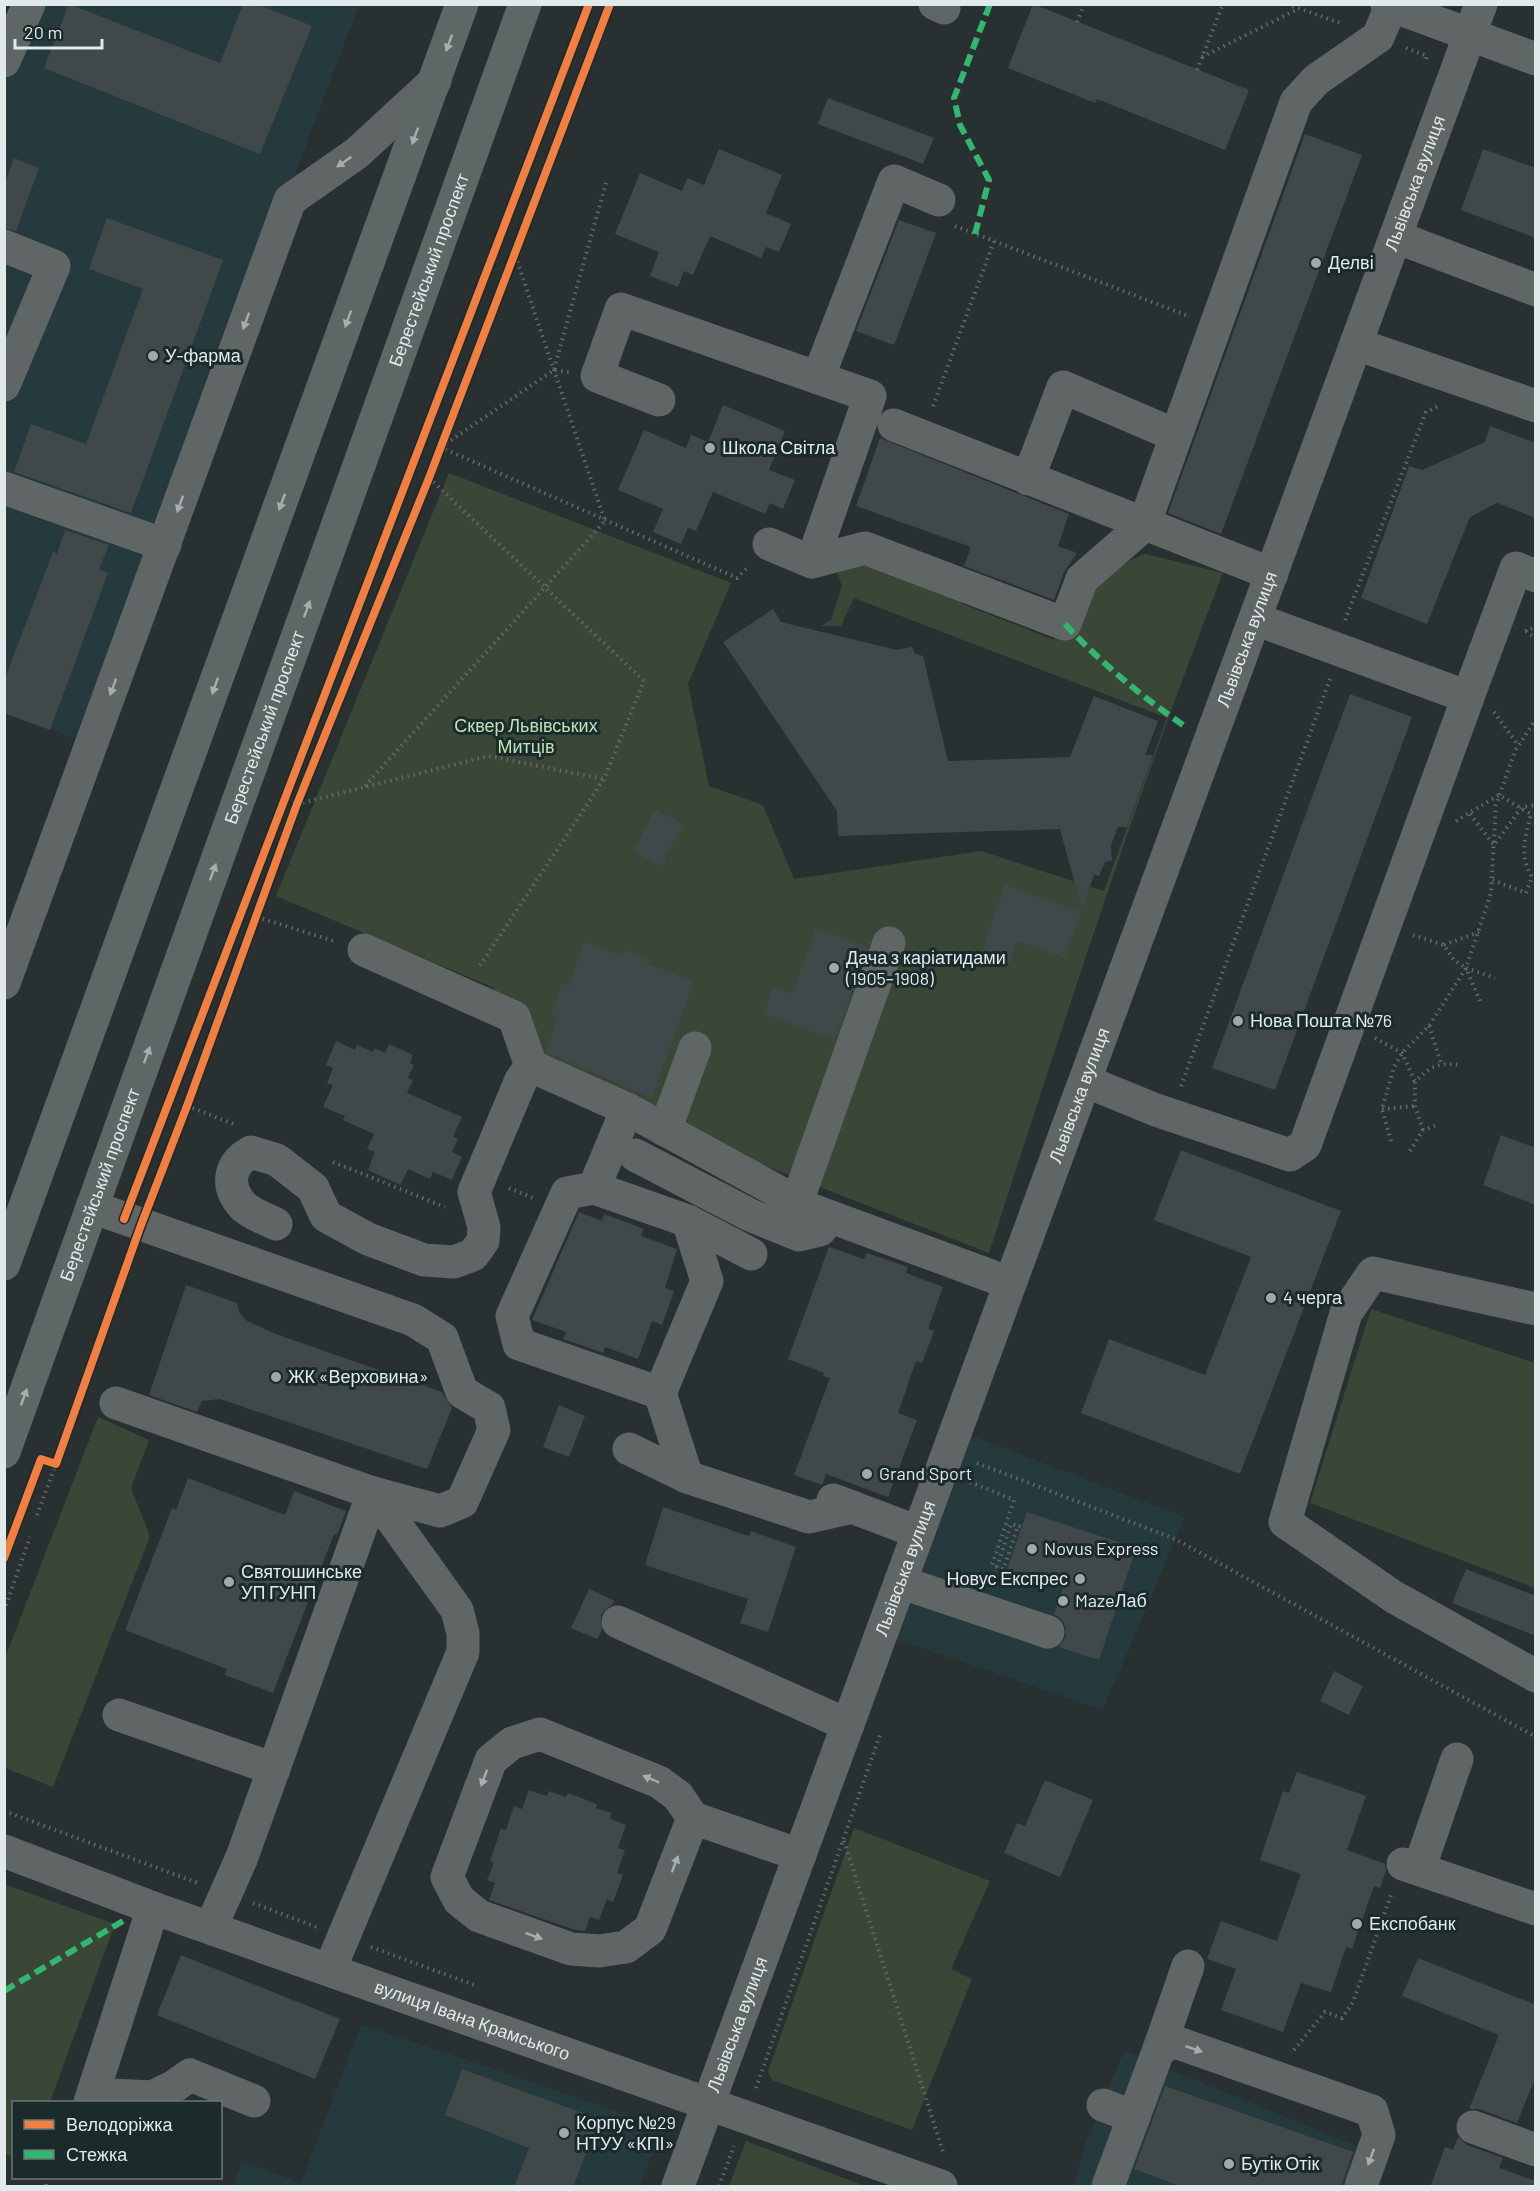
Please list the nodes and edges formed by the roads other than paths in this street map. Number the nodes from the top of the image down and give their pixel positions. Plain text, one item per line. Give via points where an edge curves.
1 (28, 4) edge
2 (462, 4) edge
3 (525, 4) edge
4 (1481, 4) edge
5 (1389, 5) edge
6 (1470, 35) junction
7 (1536, 60) edge
8 (4, 61) edge
9 (435, 81) junction
10 (939, 200) road end
11 (1396, 237) junction
12 (4, 246) edge
13 (1536, 290) edge
14 (1356, 344) junction
15 (818, 378) junction
16 (4, 385) edge
17 (659, 400) dead end
18 (1536, 406) edge
19 (908, 431) road end
20 (1175, 435) junction
21 (1028, 479) junction
22 (4, 488) edge
23 (1144, 525) junction
24 (769, 544) road end
25 (165, 545) junction
26 (812, 562) junction
27 (1272, 574) junction
28 (1536, 576) edge
29 (1255, 619) junction
30 (1479, 702) junction
31 (13, 931) edge
32 (889, 943) dead end
33 (364, 950) road end
34 (4, 983) edge
35 (695, 1048) dead end
36 (531, 1066) junction
37 (1085, 1081) junction
38 (627, 1109) junction
39 (665, 1130) junction
40 (635, 1155) dead end
41 (594, 1188) junction
42 (797, 1202) junction
43 (92, 1207) junction
44 (830, 1218) junction
45 (688, 1221) junction
46 (276, 1224) dead end
47 (751, 1254) dead end
48 (4, 1264) edge
49 (1010, 1283) junction
50 (1536, 1309) edge
51 (660, 1393) junction
52 (116, 1403) dead end
53 (629, 1449) dead end
54 (4, 1452) edge
55 (687, 1477) junction
56 (373, 1493) junction
57 (888, 1499) dead end
58 (928, 1517) junction
59 (618, 1622) dead end
60 (1048, 1632) dead end
61 (1536, 1676) edge
62 (119, 1715) dead end
63 (848, 1725) junction
64 (1456, 1758) dead end
65 (274, 1769) junction
66 (693, 1818) junction
67 (4, 1851) edge
68 (800, 1855) junction
69 (153, 1908) junction
70 (1536, 1909) edge
71 (211, 1927) junction
72 (1188, 1966) dead end
73 (330, 1969) junction
74 (1159, 2049) junction
75 (92, 2098) edge
76 (254, 2101) dead end
77 (708, 2104) junction
78 (1103, 2105) dead end
79 (1134, 2117) junction
80 (1473, 2127) dead end
81 (1536, 2150) edge
82 (678, 2187) edge
83 (941, 2187) edge
84 (1108, 2187) edge
85 (1361, 2187) edge

1 - 8 street
2 -> 9 main road
43 -> 3 main road, Берестейський проспект
4 - 6 street, Львівська вулиця
5 - 6 street
5 - 20 street via 1378,37 1316,80 1296,102
6 - 7 street
6 - 11 street, Львівська вулиця
9 -> 25 street via 357,153 290,200
9 -> 48 main road
10 - 15 street via 894,181
11 - 13 street
11 - 14 street, Львівська вулиця
12 - 16 street via 54,266
14 - 18 street
14 - 27 street, Львівська вулиця
15 - 17 street via 621,309 597,376
15 - 26 street via 870,396
19 - 21 street
20 - 21 street via 1064,387
20 - 23 street
21 - 23 street
22 - 25 street
23 - 26 street via 1082,579 1065,624 865,548
23 - 27 street
24 - 26 street
25 -> 31 street
27 - 29 street, Львівська вулиця
28 - 30 street via 1516,568
29 - 30 street
29 - 37 street, Львівська вулиця
30 - 37 street via 1305,1145 1290,1155 1170,1115
31 - 34 street
32 - 42 street
33 - 36 street via 514,1017
35 - 39 street
36 - 38 street
36 - 46 street via 521,1080 474,1192 484,1227 483,1242 473,1256 454,1262 424,1260 368,1239 326,1216 313,1188 277,1160 251,1152 238,1159 231,1173 234,1189 243,1206
37 - 49 street, Львівська вулиця
38 - 39 street
38 - 41 street
39 - 42 street
40 - 44 street via 750,1215 799,1234 820,1230
41 - 45 street
41 - 51 street via 567,1193 512,1316 519,1344
42 - 44 street
54 -> 43 main road, Берестейський проспект
43 - 56 street via 413,1320 442,1338 462,1392 489,1408 494,1431 462,1502 440,1511
44 - 49 street
45 - 47 street
45 - 51 street via 707,1281
49 - 58 street, Львівська вулиця
50 - 61 street via 1373,1273 1346,1313 1285,1522 1394,1598
51 - 55 street
52 - 56 street
53 - 55 street
55 - 58 street via 808,1517 839,1502
56 - 65 street
56 - 73 street via 457,1610 463,1652
57 - 58 street
58 - 60 street
58 - 63 street, Львівська вулиця
59 - 63 street
62 - 65 street
63 - 68 street, Львівська вулиця
64 - 70 street via 1411,1867
65 - 71 street
66 -> 66 street via 678,1796 659,1782 540,1734 512,1743 491,1760 447,1877 459,1900 479,1916 571,1949 599,1952 626,1947 650,1929
66 - 68 street
67 - 69 street, вулиця Івана Крамського
68 - 77 street, Львівська вулиця
69 - 71 street, вулиця Івана Крамського
69 - 75 street
71 - 73 street, вулиця Івана Крамського
72 - 74 street
73 - 77 street, вулиця Івана Крамського
74 - 79 street
74 -> 85 street via 1175,2042 1372,2111 1380,2135
75 - 76 street via 152,2097 190,2075
77 - 82 street, Львівська вулиця
77 - 83 street, вулиця Івана Крамського
78 - 79 street
79 - 84 street
80 - 81 street

